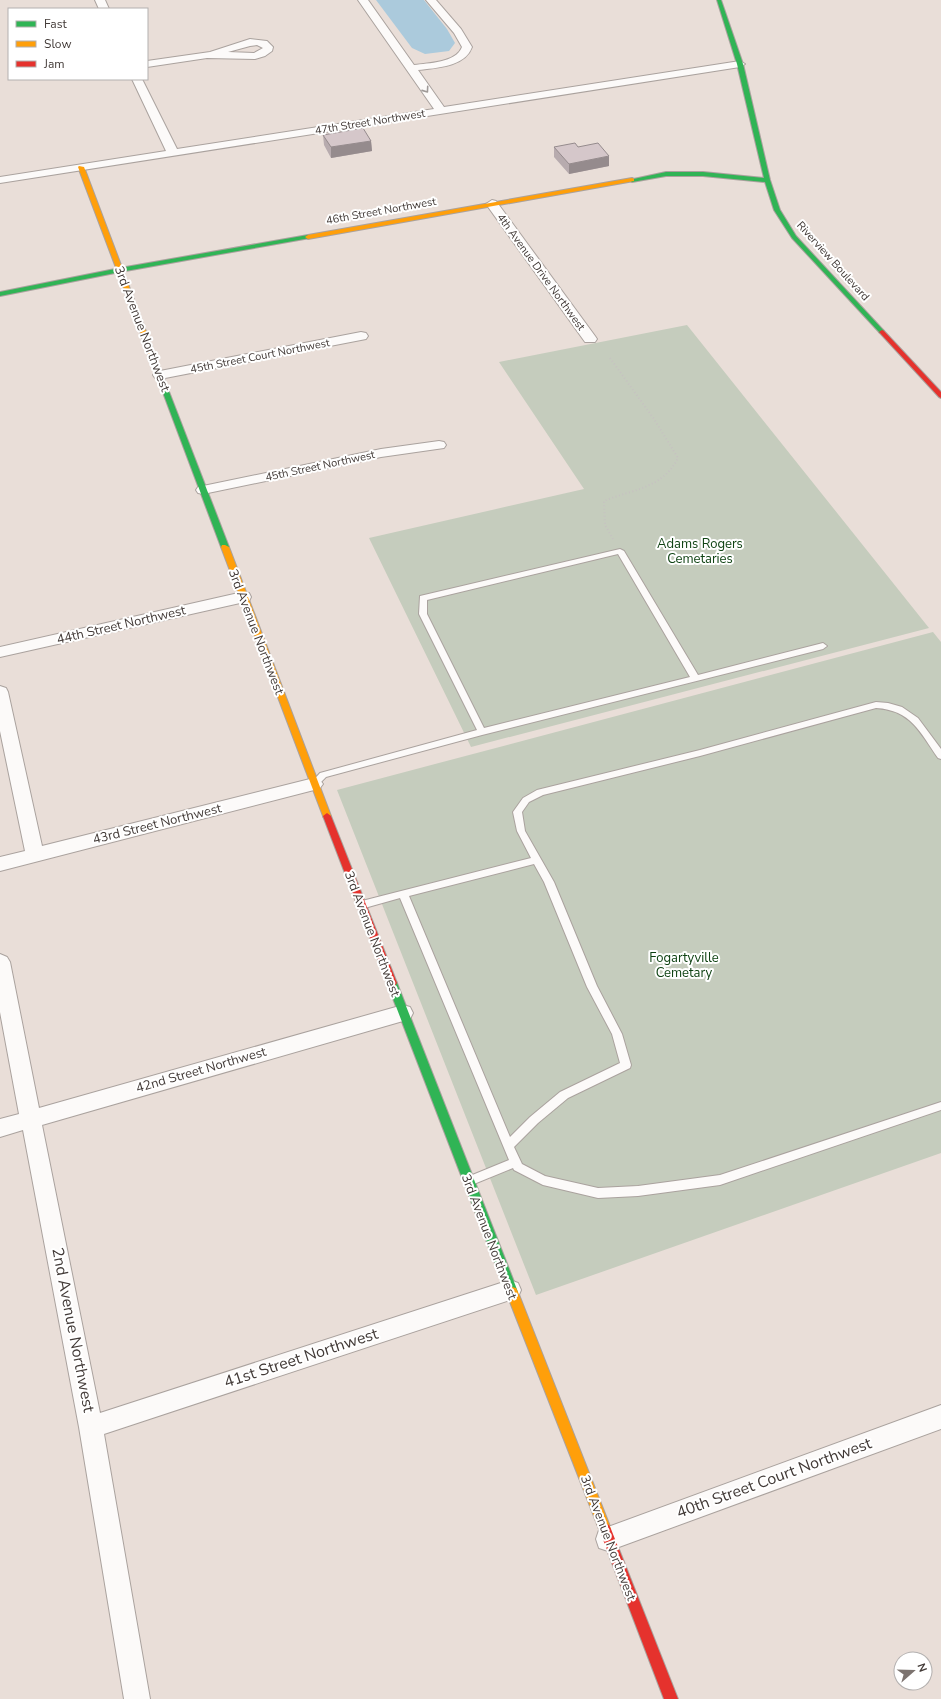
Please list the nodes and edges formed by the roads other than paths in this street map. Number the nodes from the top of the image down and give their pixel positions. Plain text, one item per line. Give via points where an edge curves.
1 (363, 0) edge
2 (432, 0) edge
3 (719, 0) edge
4 (214, 54) dead end
5 (148, 64) edge
6 (740, 64) junction
7 (424, 67) junction
8 (411, 68) junction
9 (433, 79) dead end
10 (137, 80) edge
11 (446, 97) dead end
12 (454, 109) junction
13 (441, 111) junction
14 (173, 153) junction
15 (81, 167) junction
16 (0, 180) edge
17 (767, 180) junction
18 (492, 204) junction
19 (120, 270) junction
20 (0, 294) edge
21 (361, 336) dead end
22 (590, 340) dead end
23 (160, 375) junction
24 (941, 396) edge
25 (439, 445) dead end
26 (203, 490) junction
27 (243, 597) junction
28 (823, 646) dead end
29 (0, 652) edge
30 (696, 678) junction
31 (0, 692) edge
32 (482, 732) junction
33 (941, 756) edge
34 (314, 784) junction
35 (35, 855) junction
36 (536, 860) junction
37 (0, 864) edge
38 (404, 894) junction
39 (361, 906) junction
40 (0, 962) edge
41 (403, 1013) junction
42 (941, 1106) edge
43 (32, 1118) junction
44 (0, 1128) edge
45 (508, 1146) junction
46 (515, 1162) junction
47 (468, 1182) junction
48 (510, 1290) junction
49 (941, 1417) edge
50 (91, 1427) junction
51 (608, 1539) junction
52 (137, 1699) edge
53 (671, 1699) edge

1 - 8 street
2 - 7 street via 467,46 464,53 456,59
3 - 6 street, Riverview Boulevard
4 - 5 street
6 - 12 street, 47th Street Northwest
6 - 17 street, Riverview Boulevard
7 - 8 street
7 - 9 street
8 -> 13 street
10 - 14 street
11 - 12 street
12 - 13 street, 47th Street Northwest
13 - 14 street, 47th Street Northwest
14 - 15 street, 47th Street Northwest
15 - 16 street, 47th Street Northwest
15 - 19 street, 3rd Avenue Northwest
17 - 18 street, 46th Street Northwest via 702,174 666,174
17 - 24 street, Riverview Boulevard via 777,210 794,238
18 - 19 street, 46th Street Northwest
18 - 22 street, 4th Avenue Drive Northwest
19 - 20 street, 46th Street Northwest
19 - 23 street, 3rd Avenue Northwest
21 - 23 street, 45th Street Court Northwest
23 - 26 street, 3rd Avenue Northwest
25 - 26 street, 45th Street Northwest via 382,453
26 - 27 street, 3rd Avenue Northwest
27 - 29 street, 44th Street Northwest
27 - 34 street, 3rd Avenue Northwest
28 - 30 lane
30 - 32 lane
30 - 32 lane via 620,552 423,598 423,614
31 - 35 street
32 - 34 lane via 323,775
33 - 36 lane via 910,714 900,708 876,705 700,753 540,792 526,800 517,812 521,830
34 - 35 street, 43rd Street Northwest
34 - 39 street, 3rd Avenue Northwest
35 - 37 street, 43rd Street Northwest
36 - 38 lane
36 - 45 lane via 548,882 592,987 616,1034 626,1065 564,1095
38 - 39 lane
38 - 45 lane
39 - 41 street, 3rd Avenue Northwest
40 - 43 street, 2nd Avenue Northwest
41 - 43 street, 42nd Street Northwest
41 - 47 street, 3rd Avenue Northwest
42 - 46 lane via 720,1180 687,1185 598,1193 543,1180 518,1167
43 - 44 street, 42nd Street Northwest
43 - 50 street, 2nd Avenue Northwest
45 - 46 lane
46 - 47 lane
47 - 48 street, 3rd Avenue Northwest
48 - 50 street, 41st Street Northwest
48 - 51 street, 3rd Avenue Northwest
49 - 51 street, 40th Street Court Northwest
50 - 52 street, 2nd Avenue Northwest
51 - 53 street, 3rd Avenue Northwest

